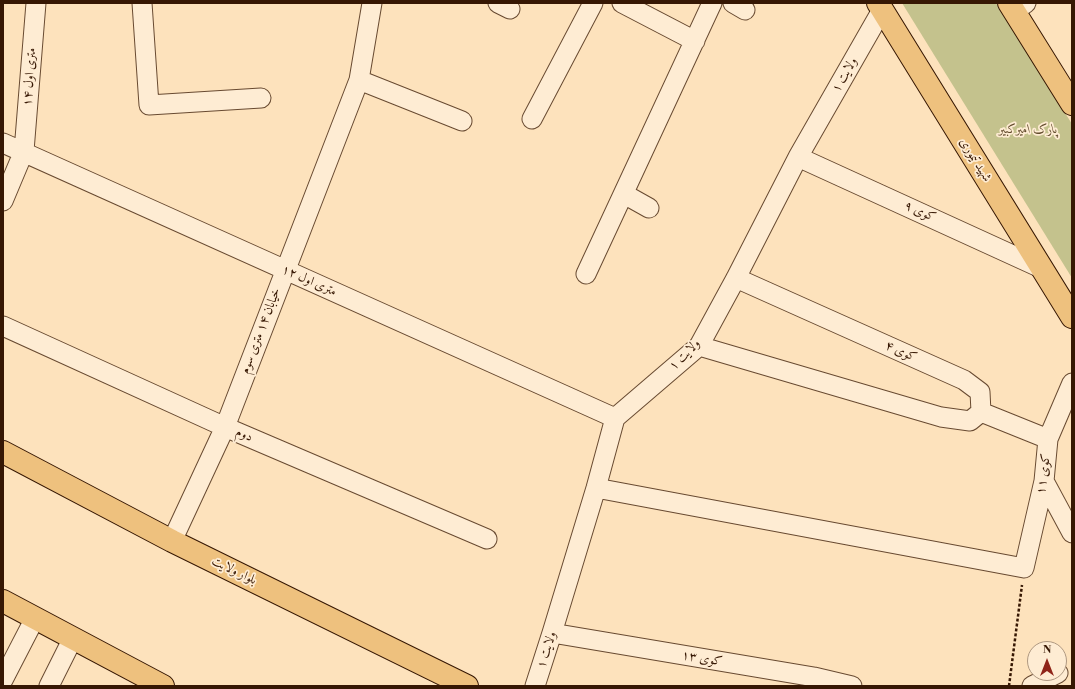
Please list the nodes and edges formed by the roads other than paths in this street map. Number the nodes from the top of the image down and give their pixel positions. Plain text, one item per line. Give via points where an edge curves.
1 (36, 3) edge
2 (142, 3) edge
3 (372, 3) edge
4 (593, 3) edge
5 (622, 3) edge
6 (712, 3) edge
7 (1017, 6) edge
8 (880, 7) edge
9 (695, 41) junction
10 (359, 80) junction
11 (261, 98) dead end
12 (1072, 104) edge
13 (532, 118) dead end
14 (462, 121) dead end
15 (3, 143) edge
16 (24, 151) junction
17 (798, 157) junction
18 (624, 194) junction
19 (3, 201) edge
20 (649, 208) dead end
21 (1042, 268) junction
22 (285, 270) junction
23 (586, 274) dead end
24 (736, 278) junction
25 (1072, 317) edge
26 (3, 326) edge
27 (699, 346) junction
28 (1072, 383) edge
29 (981, 412) junction
30 (615, 418) junction
31 (225, 426) junction
32 (1048, 439) junction
33 (3, 452) edge
34 (1044, 481) junction
35 (596, 488) junction
36 (1072, 533) edge
37 (487, 539) dead end
38 (172, 540) junction
39 (3, 600) edge
40 (36, 618) junction
41 (552, 633) junction
42 (73, 638) junction
43 (3, 680) edge
44 (1042, 681) edge
45 (48, 686) edge
46 (163, 686) edge
47 (467, 686) edge
48 (535, 686) edge
49 (852, 686) edge
50 (1032, 686) edge

1 - 16 street, ۱۴ متری اول
2 - 11 street via 149,104
3 - 10 street, خیابان ۱۴ متری سوم
4 - 13 street
5 - 9 street
6 - 9 street
7 - 12 main road
8 - 17 street, ولایت ۱
8 - 21 main road, شهید تیموری
9 - 18 street
10 - 14 street
10 - 22 street, خیابان ۱۴ متری سوم
15 - 16 street, ۱۲ متری اول
16 - 19 street
16 - 22 street, ۱۲ متری اول
17 - 21 street, کوی ۹
17 - 24 street, ولایت ۱
18 - 20 street
18 - 23 street
21 - 25 main road, شهید تیموری
22 - 30 street, ۱۲ متری اول
22 - 31 street, خیابان ۱۴ متری سوم
24 - 27 street, ولایت ۱
24 - 29 street, کوی ۴ via 964,380 980,392
26 - 31 street, دوم
27 - 29 street via 941,417 970,421
27 - 30 street, ولایت ۱
28 - 32 street, کوی ۱۱
29 - 32 street
30 - 35 street, ولایت ۱
31 - 37 street, دوم
31 - 38 street, خیابان ۱۴ متری سوم
32 - 34 street, کوی ۱۱
33 - 38 main road, بلوار ولایت
34 - 35 street, کوی ۱۱ via 1024,568
34 - 36 street
35 - 41 street, ولایت ۱
38 - 47 main road, بلوار ولایت
39 - 40 main road
40 - 42 main road
40 - 43 street
41 - 48 street, ولایت ۱
41 - 49 street, کوی ۱۳ via 814,677
42 - 45 street
42 - 46 main road
44 - 50 street

